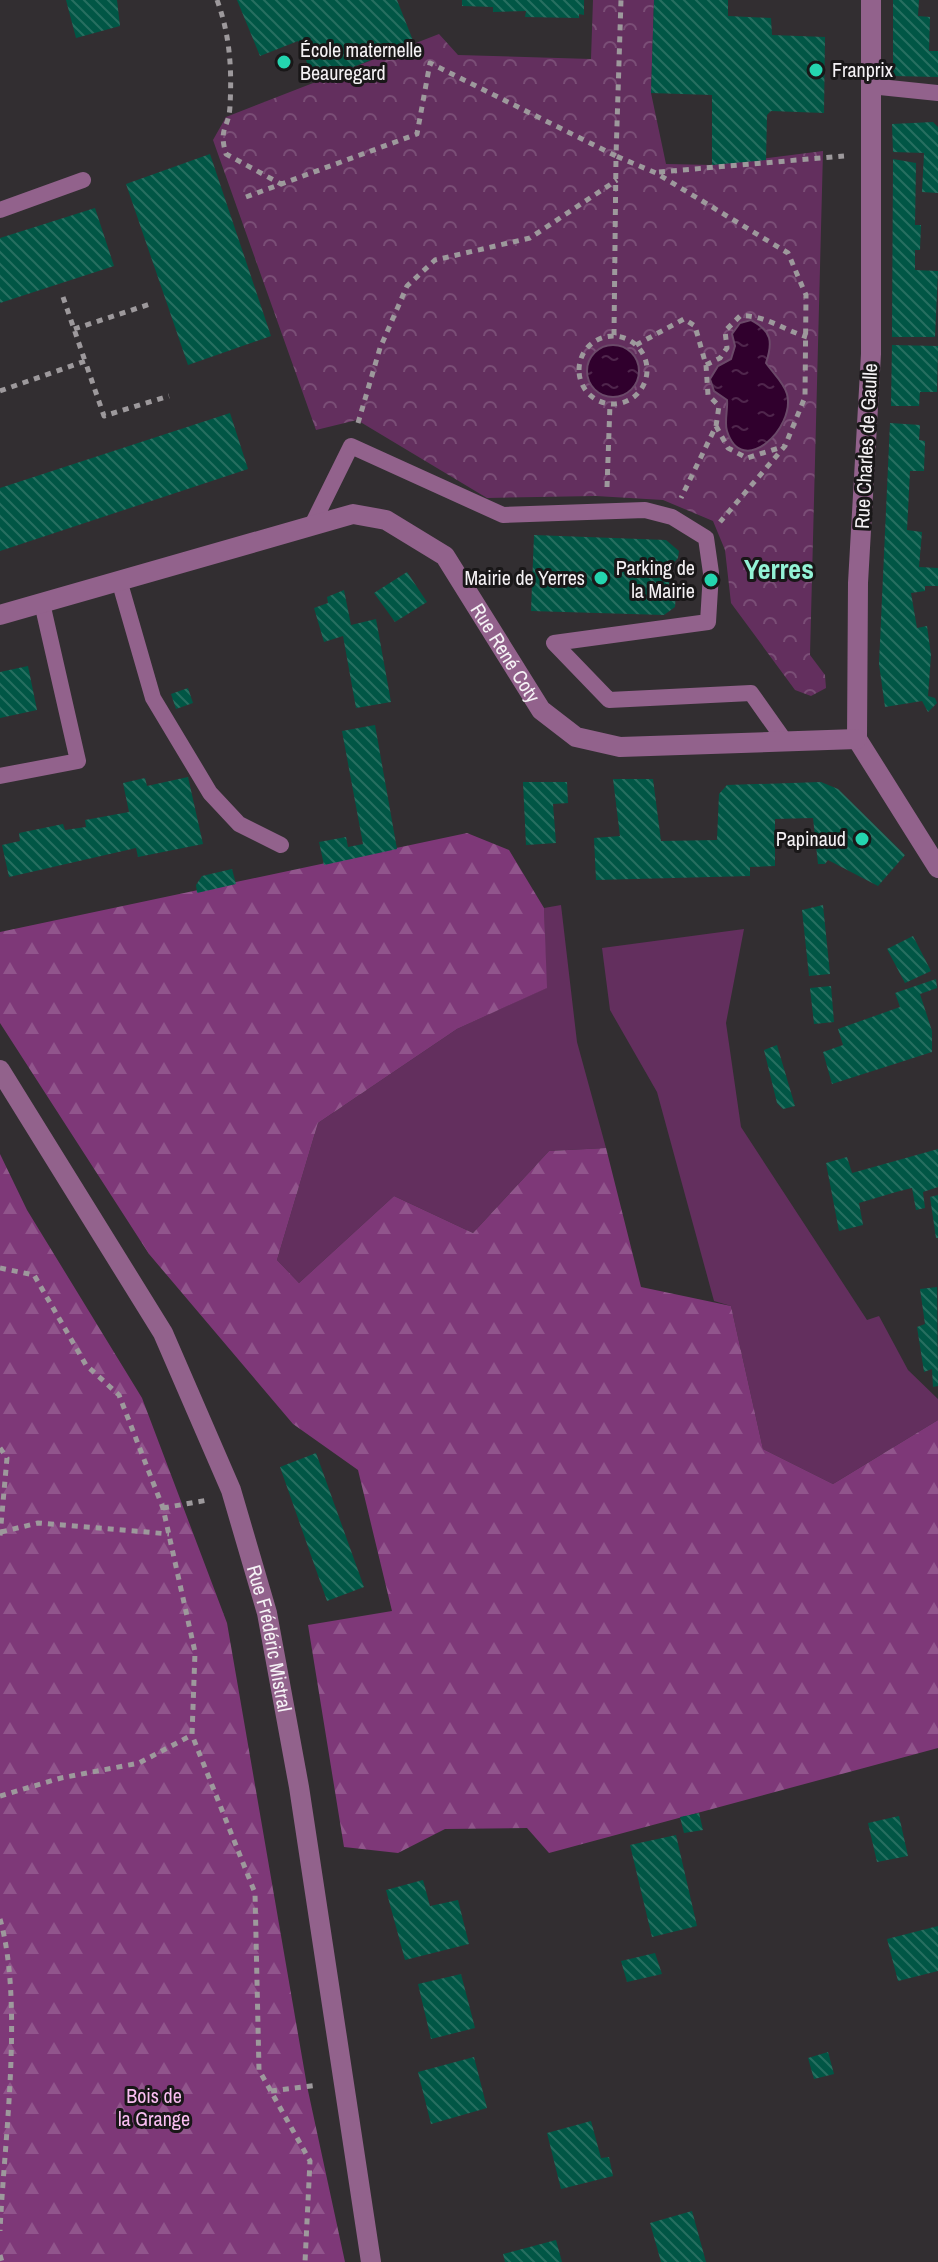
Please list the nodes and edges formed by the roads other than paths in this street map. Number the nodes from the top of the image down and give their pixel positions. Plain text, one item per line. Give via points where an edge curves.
1 (871, 0) edge
2 (870, 86) junction
3 (938, 93) edge
4 (83, 180) dead end
5 (0, 210) edge
6 (313, 523) junction
7 (119, 580) junction
8 (42, 603) junction
9 (0, 615) edge
10 (857, 739) junction
11 (785, 741) junction
12 (0, 776) edge
13 (281, 845) dead end
14 (938, 868) edge
15 (0, 1070) edge
16 (371, 2262) edge

1 - 2 street, Rue Charles de Gaulle
2 - 3 lane
2 - 10 street, Rue Charles de Gaulle via 871,354 858,583
4 - 5 lane
6 - 7 street, Rue René Coty
6 - 11 street, Rue René Coty via 353,514 386,520 445,556 541,710 576,737 620,747
6 - 11 lane via 351,446 503,515 645,510 672,517 706,538 711,573 708,622 554,643 609,700 751,693
7 - 8 street, Rue René Coty
7 - 13 lane via 153,698 210,793 239,824
8 - 9 street, Rue René Coty
8 - 12 lane via 78,761
10 - 11 street, Rue René Coty
10 - 14 street
15 - 16 street, Rue Frédéric Mistral via 163,1333 231,1490 267,1613 297,1773

